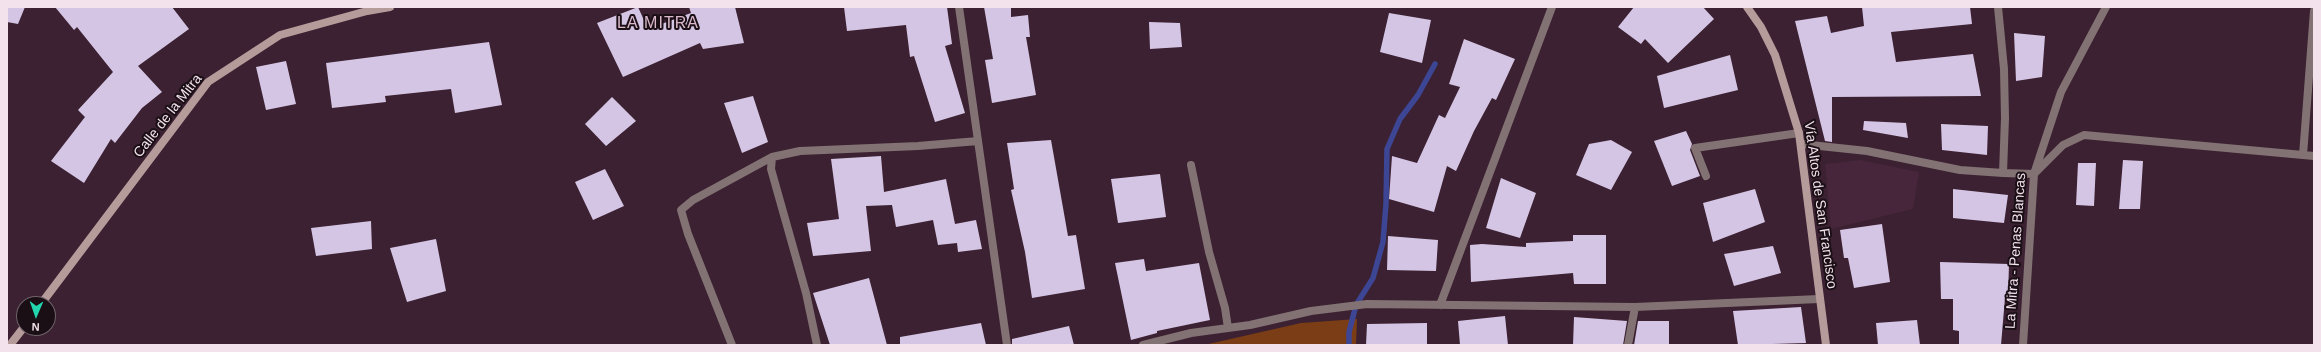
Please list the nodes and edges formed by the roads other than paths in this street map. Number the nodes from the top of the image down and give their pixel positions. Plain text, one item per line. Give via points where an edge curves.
1 (390, 7) edge
2 (959, 7) edge
3 (1552, 7) edge
4 (1747, 7) edge
5 (1998, 7) edge
6 (2106, 7) edge
7 (366, 9) edge
8 (2314, 11) edge
9 (1798, 133) junction
10 (978, 141) junction
11 (1801, 144) junction
12 (2303, 154) junction
13 (2314, 156) edge
14 (772, 157) junction
15 (1191, 165) dead end
16 (2003, 173) junction
17 (2034, 174) junction
18 (1706, 176) dead end
19 (47, 296) edge
20 (1819, 299) junction
21 (1440, 305) junction
22 (1635, 307) junction
23 (1228, 328) junction
24 (17, 336) edge
25 (10, 345) edge
26 (732, 345) edge
27 (817, 345) edge
28 (1007, 345) edge
29 (1143, 345) edge
30 (1628, 345) edge
31 (1826, 345) edge
32 (2022, 345) edge

1 - 7 street, Calle de la Mitra
2 - 10 street
3 - 21 street
4 - 9 street, Vía Altos de San Francisco via 1762,27 1776,55
5 - 16 street via 2004,69
6 - 17 street, La Mitra - Penas Blancas via 2061,92
7 - 19 street, Calle de la Mitra via 280,35 208,82
8 - 12 street
9 - 11 street, Vía Altos de San Francisco
9 - 18 street via 1695,148
10 - 14 street via 800,152
10 - 28 street
11 - 16 street via 1867,151 1960,170
11 - 20 street, Vía Altos de San Francisco
12 - 13 street
12 - 17 street via 2084,135 2063,145
14 - 26 street via 693,200 681,210
14 - 27 street via 771,169 806,293
15 - 23 street
16 - 17 street
17 - 32 street, La Mitra - Penas Blancas
20 - 22 street
20 - 31 street, Vía Altos de San Francisco
21 - 22 street
21 - 23 street via 1367,304 1311,311
22 - 30 street
23 - 29 street via 1191,333
24 - 25 street

